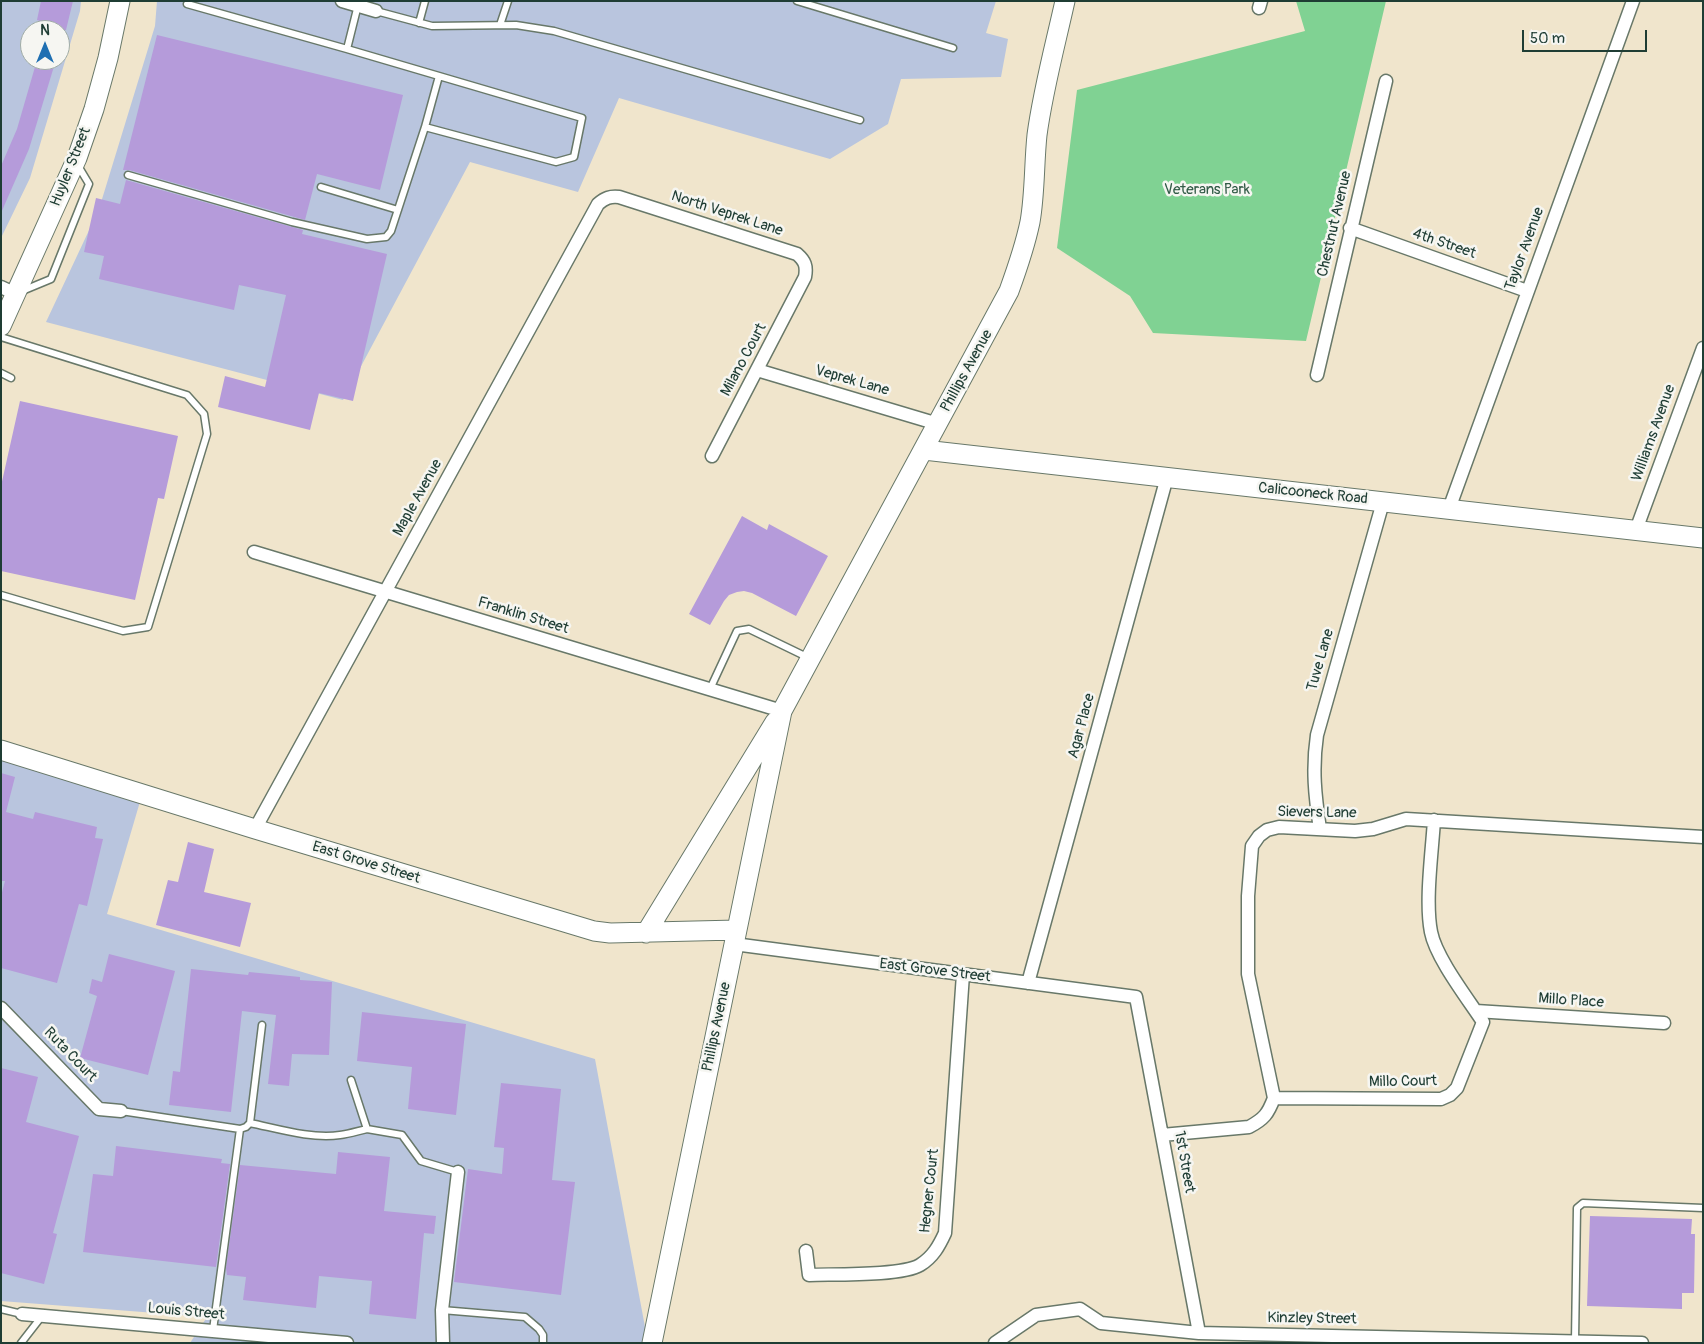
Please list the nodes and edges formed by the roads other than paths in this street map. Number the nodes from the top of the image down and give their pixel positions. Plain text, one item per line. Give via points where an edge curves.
1 (120, 1) edge
2 (342, 1) edge
3 (425, 1) edge
4 (508, 1) edge
5 (797, 1) edge
6 (1065, 1) edge
7 (1633, 1) edge
8 (187, 4) dead end
9 (358, 4) edge
10 (376, 11) joint
11 (419, 23) junction
12 (500, 25) junction
13 (953, 48) dead end
14 (347, 49) junction
15 (439, 76) junction
16 (1386, 81) dead end
17 (860, 120) dead end
18 (425, 127) junction
19 (76, 161) junction
20 (128, 175) dead end
21 (321, 187) dead end
22 (619, 197) joint
23 (398, 210) junction
24 (1350, 228) junction
25 (804, 279) joint
26 (9, 290) edge
27 (1527, 291) junction
28 (1, 326) edge
29 (1, 337) edge
30 (1703, 348) edge
31 (757, 370) junction
32 (1, 373) edge
33 (1317, 375) dead end
34 (11, 378) dead end
35 (938, 424) junction
36 (924, 450) junction
37 (712, 456) dead end
38 (1167, 477) junction
39 (1383, 502) junction
40 (1449, 509) junction
41 (1636, 530) junction
42 (1703, 538) edge
43 (254, 552) dead end
44 (385, 592) junction
45 (1, 594) edge
46 (810, 659) junction
47 (710, 689) junction
48 (782, 711) junction
49 (1, 750) edge
50 (1434, 820) junction
51 (255, 829) junction
52 (1320, 829) junction
53 (1703, 837) edge
54 (646, 933) junction
55 (736, 937) junction
56 (963, 974) junction
57 (1028, 983) junction
58 (1136, 997) joint
59 (1, 1008) edge
60 (1476, 1011) junction
61 (1664, 1023) dead end
62 (262, 1025) dead end
63 (351, 1080) dead end
64 (1274, 1098) junction
65 (121, 1111) joint
66 (250, 1123) junction
67 (240, 1128) junction
68 (367, 1129) junction
69 (1162, 1135) junction
70 (458, 1172) joint
71 (1703, 1208) edge
72 (806, 1251) dead end
73 (1, 1309) edge
74 (442, 1310) junction
75 (22, 1314) joint
76 (42, 1316) junction
77 (213, 1330) junction
78 (1199, 1333) junction
79 (290, 1340) edge
80 (1574, 1341) junction
81 (21, 1343) edge
82 (347, 1343) edge
83 (443, 1343) edge
84 (543, 1343) edge
85 (652, 1343) edge
86 (995, 1343) edge
87 (1642, 1343) edge

1 - 19 street, Huyler Street via 94,109
2 - 9 street
3 - 11 lane
4 - 12 lane
5 - 13 lane
6 - 35 street, Phillips Avenue via 1037,136 1031,214 1022,255 1009,291
7 - 27 street, Taylor Avenue
8 - 14 lane
9 - 10 street
9 - 14 lane
10 - 11 lane
11 - 12 lane via 432,26
12 - 17 lane via 516,24 554,31
14 - 15 lane
15 - 18 lane
15 - 18 lane via 582,118 574,157 556,162
16 - 24 street, Chestnut Avenue
18 - 23 lane
19 - 26 street, Huyler Street
19 - 26 lane via 89,184 51,279
20 - 23 lane via 292,222 367,239 386,237
21 - 23 lane
22 - 25 street, North Veprek Lane via 797,254 804,260
22 - 44 street, Maple Avenue via 604,198 598,204
24 - 27 street, 4th Street
24 - 33 street, Chestnut Avenue
25 - 31 street, Milano Court
26 - 28 street, Huyler Street
27 - 40 street, Taylor Avenue
29 - 45 lane via 187,395 204,414 207,434 148,627 123,630
30 - 41 street, Williams Avenue
31 - 35 street, Veprek Lane
31 - 37 street, Milano Court
32 - 34 lane
35 - 36 street, Phillips Avenue
36 - 38 street, Calicooneck Road
36 - 46 street, Phillips Avenue
38 - 39 street, Calicooneck Road
38 - 57 street, Agar Place
39 - 40 street, Calicooneck Road
39 - 52 street, Tuve Lane via 1317,735 1314,784
40 - 41 street, Calicooneck Road
41 - 42 street, Calicooneck Road
43 - 44 street, Franklin Street
44 - 47 street, Franklin Street
44 - 51 street, Maple Avenue
46 - 47 lane via 749,628 737,630
46 - 48 street, Phillips Avenue
47 - 48 street, Franklin Street
48 - 54 street, Phillips Avenue
48 - 55 street, Phillips Avenue
49 - 51 street, East Grove Street
50 - 52 street, Sievers Lane via 1406,819 1355,831
50 - 53 street, Sievers Lane
50 - 60 street, Millo Court via 1429,909 1431,933 1438,952
51 - 54 street, East Grove Street via 594,931
52 - 64 street, Sievers Lane via 1279,827 1267,830 1258,836 1250,854 1248,974
54 - 55 street, East Grove Street
55 - 56 street, East Grove Street
55 - 85 street, Phillips Avenue
56 - 57 street, East Grove Street
56 - 72 street, Hegner Court via 945,1233 940,1245 931,1257 903,1271 809,1275
57 - 58 street, East Grove Street
58 - 69 street, 1st Street
59 - 65 street, Ruta Court via 100,1109
60 - 61 street, Millo Place
60 - 64 street, Millo Court via 1483,1022 1457,1088 1441,1099
62 - 66 lane
63 - 68 lane
64 - 69 street via 1269,1112 1249,1127
65 - 67 lane
66 - 67 lane
66 - 68 lane via 323,1136 340,1136
67 - 77 lane
68 - 70 lane via 402,1135 421,1161
69 - 78 street, 1st Street
70 - 74 street
71 - 80 lane via 1583,1203 1577,1208
73 - 75 lane
74 - 83 street
74 - 84 lane via 525,1317 540,1329
75 - 76 street, Louis Street
76 - 77 street, Louis Street
76 - 81 lane
77 - 79 street, Louis Street
78 - 80 street, Kinzley Street
78 - 86 street, Kinzley Street via 1101,1323 1080,1309 1036,1315
79 - 82 street, Louis Street
80 - 87 street, Kinzley Street

